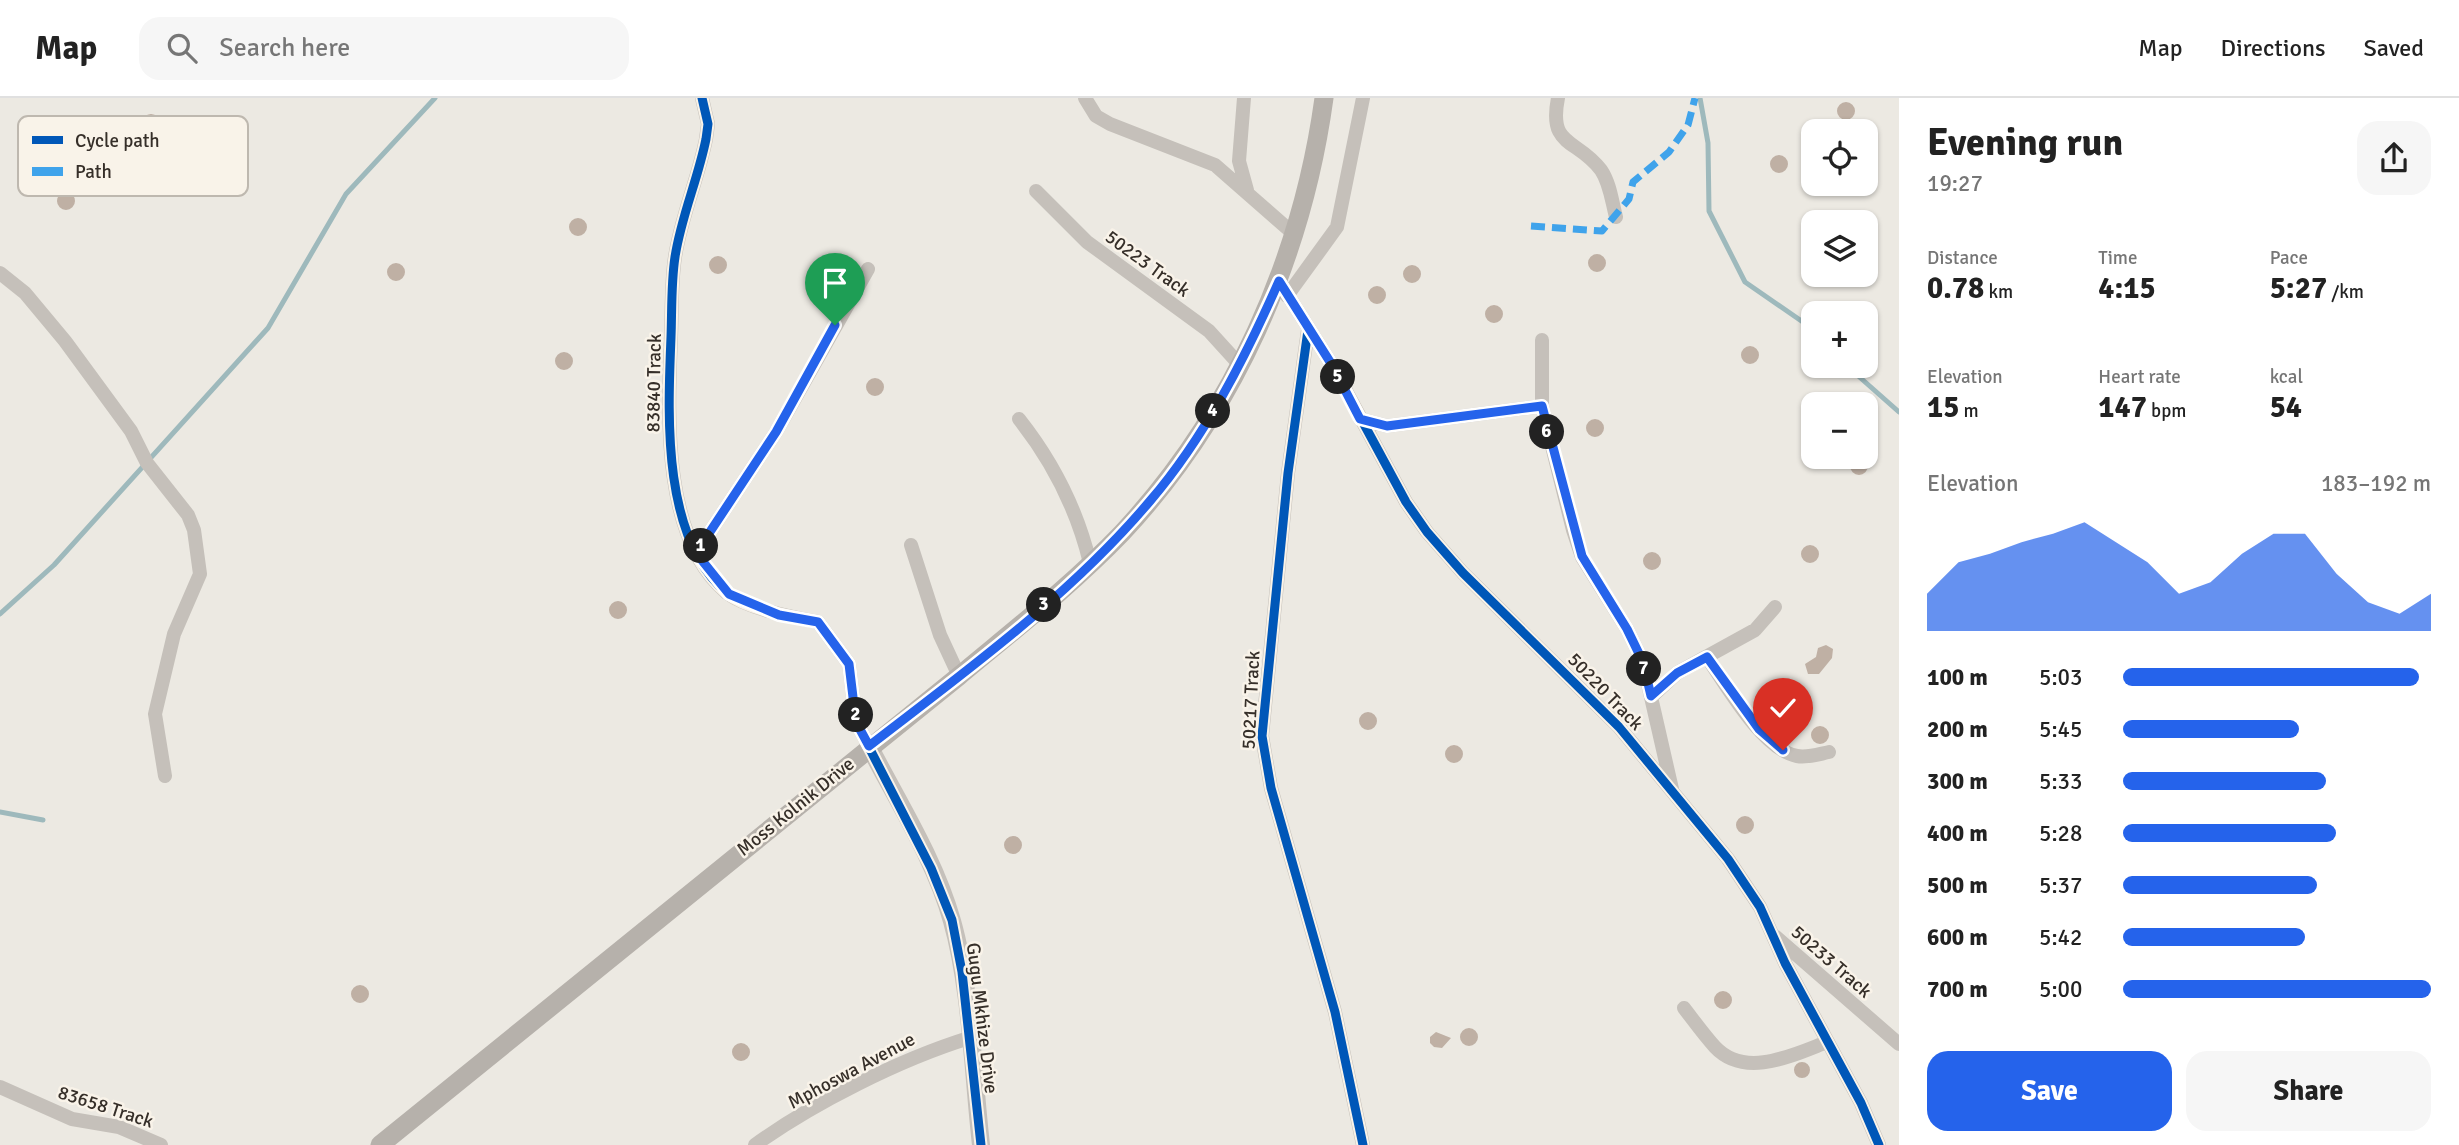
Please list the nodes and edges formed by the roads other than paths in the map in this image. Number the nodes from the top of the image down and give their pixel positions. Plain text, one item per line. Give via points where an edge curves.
1 (702, 98) edge
2 (1085, 98) edge
3 (1244, 98) edge
4 (1324, 98) edge
5 (1363, 98) edge
6 (1558, 98) edge
7 (1036, 191) dead end
8 (1247, 191) junction
9 (1616, 217) dead end
10 (1295, 235) junction
11 (868, 269) dead end
12 (0, 273) edge
13 (1283, 288) junction
14 (1308, 330) junction
15 (1542, 340) dead end
16 (1240, 364) junction
17 (1542, 406) junction
18 (1019, 419) dead end
19 (1360, 419) junction
20 (911, 545) dead end
21 (696, 553) junction
22 (1090, 563) junction
23 (1775, 607) dead end
24 (1707, 657) junction
25 (959, 676) junction
26 (1651, 696) junction
27 (869, 746) junction
28 (1829, 752) dead end
29 (165, 776) dead end
30 (1672, 789) junction
31 (1772, 934) junction
32 (1685, 1008) dead end
33 (1884, 1031) junction
34 (1899, 1033) edge
35 (969, 1038) junction
36 (1827, 1042) junction
37 (1899, 1044) edge
38 (0, 1087) edge
39 (161, 1145) edge
40 (380, 1145) edge
41 (755, 1145) edge
42 (981, 1145) edge
43 (1363, 1145) edge
44 (1879, 1145) edge

1 - 21 street, 83840 Track via 708,124 675,257 667,406 672,464
2 - 8 street via 1096,116 1215,165
3 - 8 street via 1239,160
4 - 10 main road, Moss Kolnik Drive
5 - 13 street via 1338,228
6 - 9 street via 1556,129 1601,171
7 - 16 street, 50223 Track via 1087,242 1209,331
8 - 10 street
10 - 13 main road, Moss Kolnik Drive
11 - 21 street via 776,432
12 - 29 street via 46,317 109,400 194,530 200,575 174,634 155,714
13 - 14 street, 50220 Track
13 - 16 main road, Moss Kolnik Drive
14 - 19 street, 50220 Track
14 - 43 street, 50217 Track via 1287,473 1262,736 1271,788 1335,1012
15 - 17 street
16 - 22 main road, Moss Kolnik Drive via 1152,499
17 - 19 street via 1387,426
17 - 26 street via 1582,556 1627,629 1643,662
18 - 22 street via 1055,471
19 - 30 street, 50220 Track via 1406,502 1435,541 1619,727
20 - 25 street via 940,635
21 - 27 street, 83840 Track via 729,594 779,615 818,622 849,664 856,722
22 - 25 main road, Moss Kolnik Drive
23 - 24 street via 1755,630
24 - 26 street via 1677,673
24 - 28 street via 1773,742 1795,756
25 - 27 main road, Moss Kolnik Drive
26 - 30 street
27 - 35 street, Gugu Mkhize Drive via 952,920
27 - 40 main road, Moss Kolnik Drive
30 - 31 street, 50220 Track via 1728,859
31 - 33 street, 50233 Track
31 - 36 street, 50220 Track
32 - 36 street via 1716,1049 1751,1063 1768,1062
33 - 34 street
33 - 37 street, 50233 Track
35 - 41 street, Mphoswa Avenue via 927,1051 870,1079
35 - 42 street, Gugu Mkhize Drive
36 - 44 street, 50220 Track
38 - 39 street, 83658 Track via 72,1119 118,1127

